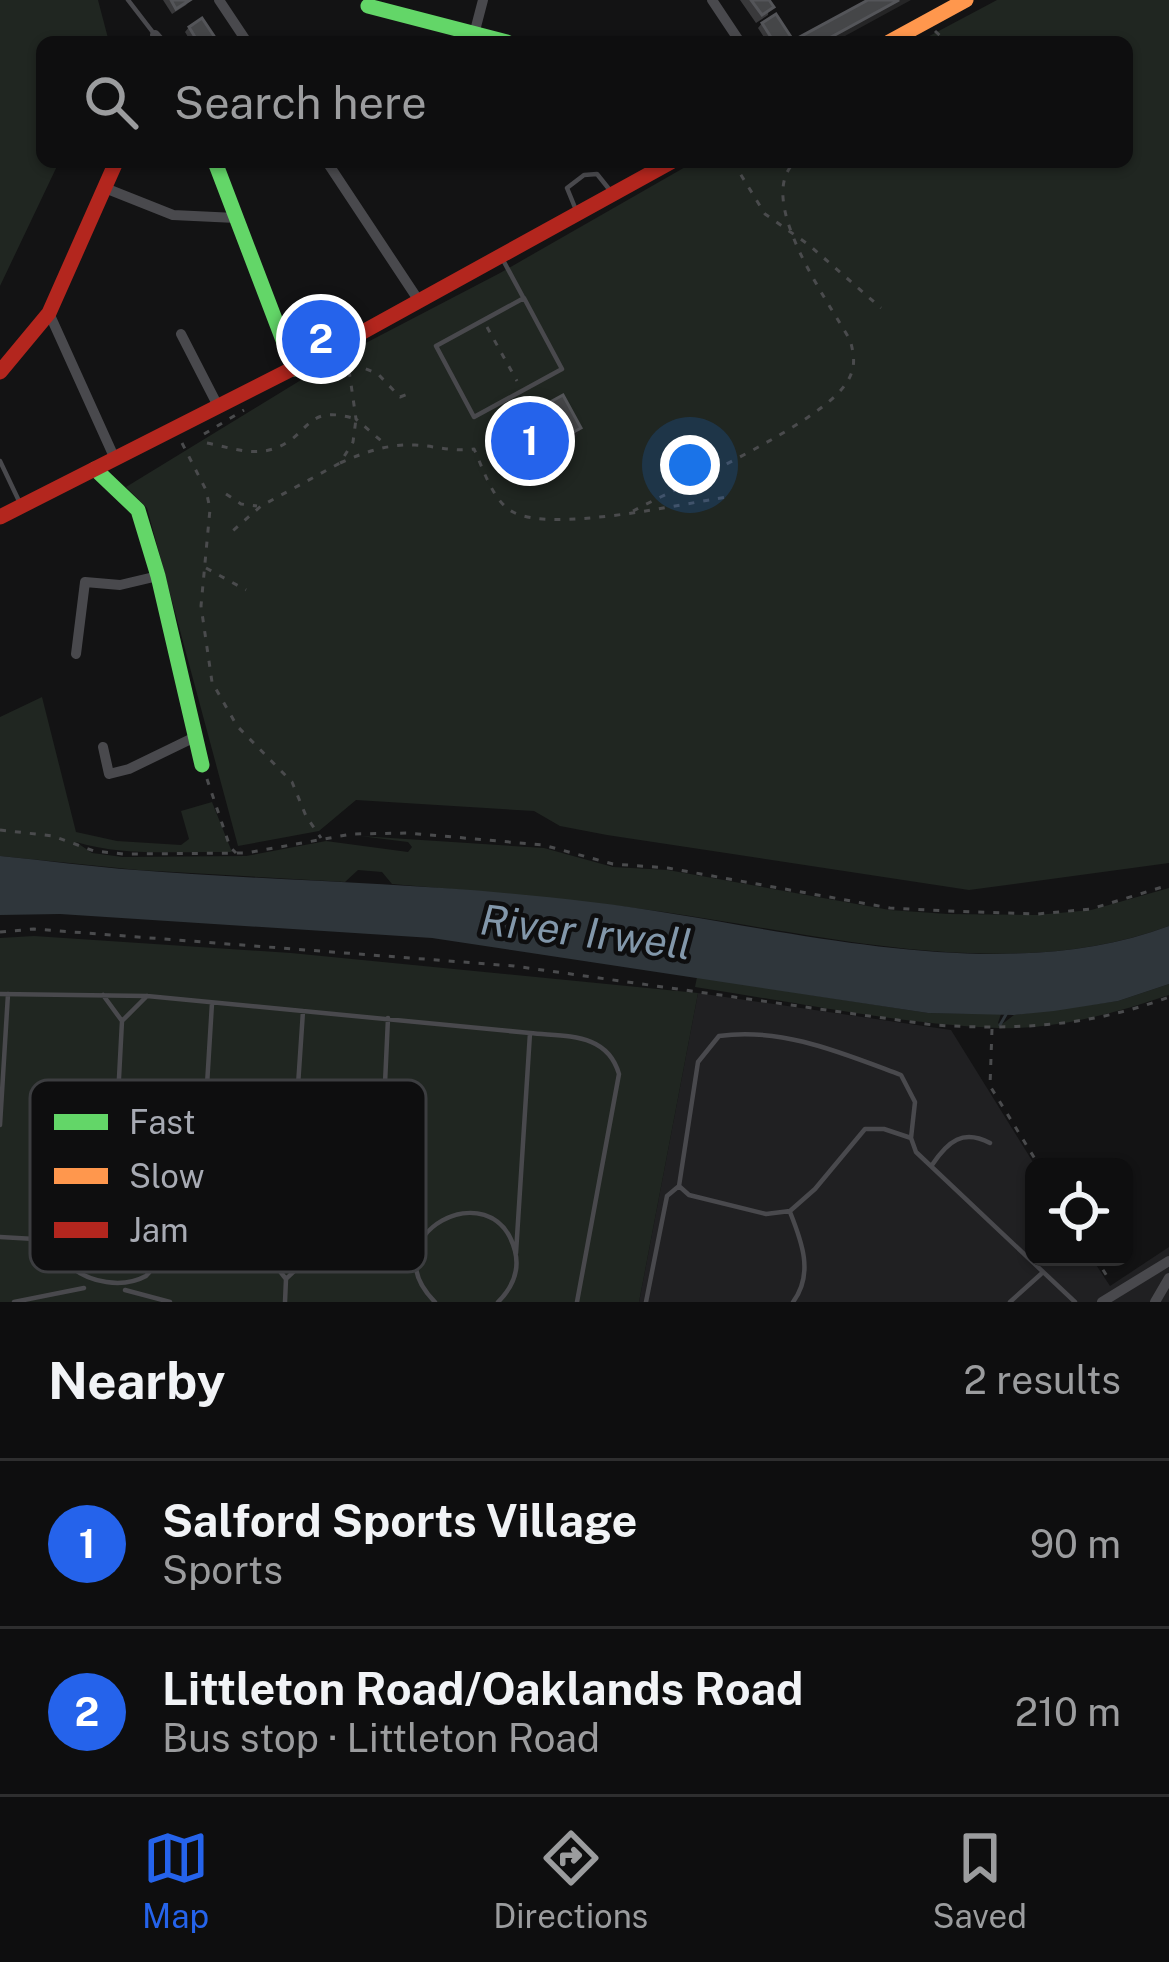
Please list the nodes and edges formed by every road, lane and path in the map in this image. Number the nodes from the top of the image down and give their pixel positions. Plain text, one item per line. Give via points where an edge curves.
1 (128, 0) edge
2 (219, 0) edge
3 (483, 0) edge
4 (712, 0) edge
5 (966, 0) edge
6 (368, 6) dead end
7 (156, 36) edge
8 (244, 36) edge
9 (466, 36) edge
10 (474, 36) edge
11 (736, 36) edge
12 (901, 36) edge
13 (113, 168) edge
14 (217, 168) edge
15 (331, 168) edge
16 (660, 168) edge
17 (738, 168) edge
18 (790, 168) edge
19 (105, 188) junction
20 (612, 194) junction
21 (578, 213) junction
22 (236, 218) junction
23 (793, 236) junction
24 (500, 255) junction
25 (524, 298) junction
26 (419, 301) junction
27 (881, 308) dead end
28 (49, 314) junction
29 (484, 320) junction
30 (182, 334) dead end
31 (340, 344) junction
32 (350, 363) junction
33 (294, 369) junction
34 (0, 372) edge
35 (522, 391) junction
36 (413, 392) dead end
37 (218, 406) junction
38 (533, 411) edge
39 (356, 419) junction
40 (175, 429) junction
41 (207, 443) dead end
42 (387, 446) junction
43 (115, 459) junction
44 (0, 461) edge
45 (340, 463) junction
46 (95, 469) junction
47 (226, 494) dead end
48 (727, 497) dead end
49 (22, 506) junction
50 (261, 506) junction
51 (633, 511) junction
52 (0, 517) edge
53 (229, 534) dead end
54 (203, 566) junction
55 (158, 576) junction
56 (246, 590) dead end
57 (76, 654) dead end
58 (195, 737) junction
59 (103, 747) dead end
60 (202, 766) joint
61 (0, 830) edge
62 (322, 839) junction
63 (238, 854) junction
64 (1169, 886) edge
65 (0, 932) edge
66 (4, 994) edge
67 (102, 995) junction
68 (147, 996) junction
69 (1169, 997) edge
70 (212, 1003) junction
71 (303, 1011) junction
72 (388, 1018) junction
73 (122, 1021) junction
74 (992, 1029) junction
75 (530, 1033) junction
76 (119, 1080) edge
77 (207, 1080) edge
78 (298, 1080) edge
79 (385, 1080) edge
80 (0, 1112) edge
81 (0, 1125) edge
82 (911, 1138) junction
83 (990, 1143) dead end
84 (1034, 1158) edge
85 (931, 1166) junction
86 (679, 1186) junction
87 (790, 1211) junction
88 (426, 1234) edge
89 (0, 1237) edge
90 (30, 1239) edge
91 (516, 1253) junction
92 (1169, 1261) edge
93 (1100, 1266) edge
94 (69, 1272) edge
95 (148, 1272) edge
96 (280, 1272) edge
97 (293, 1272) edge
98 (418, 1272) edge
99 (1042, 1273) junction
100 (1169, 1278) edge
101 (286, 1279) junction
102 (84, 1288) junction
103 (510, 1288) junction
104 (124, 1289) junction
105 (1117, 1293) junction
106 (14, 1302) edge
107 (170, 1302) edge
108 (285, 1302) edge
109 (435, 1302) edge
110 (498, 1302) edge
111 (510, 1302) edge
112 (577, 1302) edge
113 (646, 1302) edge
114 (794, 1302) edge
115 (1010, 1302) edge
116 (1075, 1302) edge
117 (1102, 1302) edge
118 (1154, 1302) edge

1 - 7 lane
2 - 8 street
3 - 10 street
4 - 11 street
5 - 12 street
6 - 9 street
13 - 19 street
14 - 22 street
15 - 26 street
16 - 20 street
17 - 23 path via 765,214
18 - 23 path via 781,194
19 - 22 street via 172,215
19 - 28 street
20 - 21 street
20 - 21 lane via 597,174 578,178 567,188
21 - 24 street
22 - 33 street
23 - 27 path
23 - 51 path via 850,340 855,364 845,387 789,428
24 - 25 lane
24 - 26 street
25 - 29 lane
25 - 35 lane via 562,369
26 - 31 street
28 - 34 street
28 - 43 street
29 - 35 path
29 - 35 lane via 436,346 474,417
30 - 37 street
31 - 32 path
31 - 33 street
32 - 36 path via 378,374 400,397
32 - 39 path
33 - 37 street
35 - 38 path
37 - 40 street
39 - 41 path via 325,415 258,452
39 - 42 path
39 - 45 path
40 - 43 street
40 - 54 path via 210,509
42 - 45 path
42 - 51 path via 474,449 502,504 516,514
43 - 46 street
44 - 49 lane
45 - 50 path
46 - 49 street
46 - 55 street via 138,510
47 - 50 path
48 - 51 path
49 - 52 street
50 - 53 path
54 - 56 path
54 - 62 path via 201,626 216,694 292,782
55 - 57 street via 85,582
55 - 58 street
58 - 59 street via 109,774
58 - 60 street
60 - 63 path
61 - 63 path via 94,851
62 - 63 path
62 - 64 path via 367,832 543,845 613,864 890,908 1037,914 1091,909
65 - 74 path via 514,965
66 - 67 lane
66 - 80 lane
67 - 68 lane
67 - 73 lane
68 - 70 lane
68 - 73 lane
69 - 74 path via 1120,1013
70 - 71 lane
70 - 77 lane
71 - 72 lane
71 - 78 lane
72 - 75 lane
72 - 79 lane
73 - 76 lane
74 - 84 path via 990,1086
75 - 91 lane
75 - 112 lane via 593,1041 619,1074
80 - 81 lane
82 - 85 lane
82 - 86 lane via 915,1102 901,1075 777,1036 719,1036 698,1062
82 - 87 lane via 865,1129
83 - 85 lane via 960,1137
85 - 99 lane
86 - 87 lane via 766,1214
86 - 113 lane via 667,1196
87 - 114 lane via 807,1269
88 - 91 lane via 463,1213 483,1215 501,1226
89 - 90 lane
91 - 103 lane
92 - 105 street
93 - 105 path
94 - 102 lane
95 - 104 lane
96 - 101 lane
97 - 101 lane
98 - 109 lane
99 - 115 lane
99 - 116 lane
100 - 118 street
101 - 108 lane
102 - 104 lane
102 - 106 lane
103 - 110 lane
103 - 111 lane
104 - 107 lane
105 - 117 street

